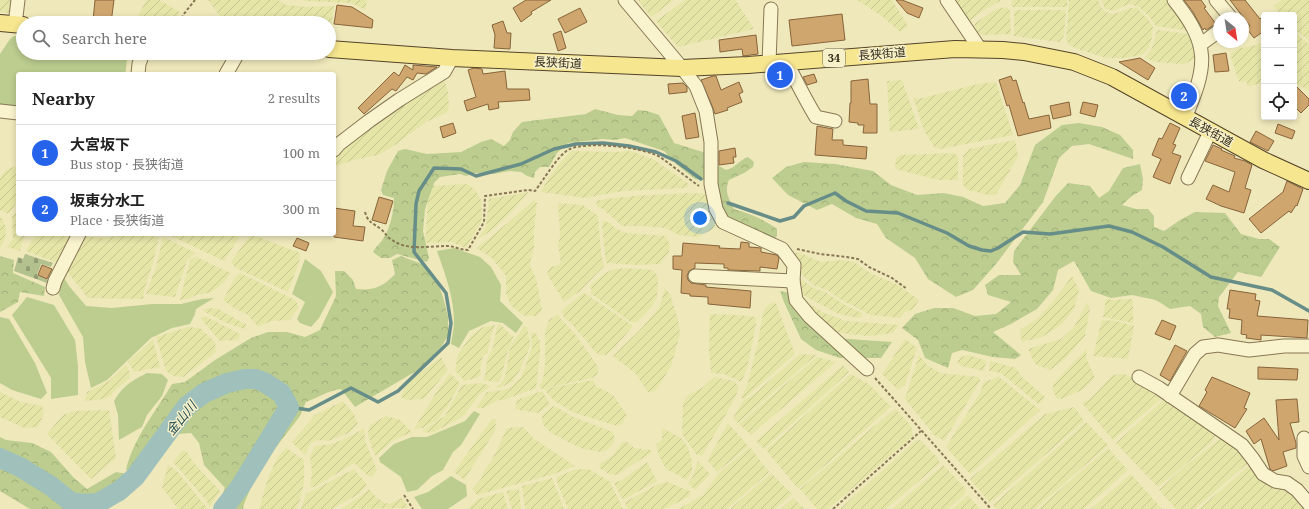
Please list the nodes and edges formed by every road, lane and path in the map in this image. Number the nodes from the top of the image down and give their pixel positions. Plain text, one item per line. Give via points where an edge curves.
1 (18, 0) edge
2 (195, 0) edge
3 (625, 0) edge
4 (947, 0) edge
5 (1174, 0) edge
6 (1216, 0) edge
7 (772, 10) dead end
8 (1226, 12) edge
9 (183, 16) edge
10 (13, 24) edge
11 (1213, 35) edge
12 (1201, 44) junction
13 (980, 49) junction
14 (336, 50) edge
15 (452, 58) junction
16 (141, 60) edge
17 (234, 60) edge
18 (786, 62) junction
19 (769, 63) junction
20 (682, 68) junction
21 (138, 72) edge
22 (227, 72) edge
23 (0, 111) edge
24 (16, 113) edge
25 (1185, 118) junction
26 (835, 121) dead end
27 (1210, 132) junction
28 (336, 148) edge
29 (1188, 178) dead end
30 (1308, 181) edge
31 (712, 193) junction
32 (365, 212) dead end
33 (78, 236) edge
34 (783, 250) junction
35 (695, 276) dead end
36 (793, 281) junction
37 (53, 288) dead end
38 (907, 289) dead end
39 (1309, 346) edge
40 (867, 370) joint
41 (1138, 377) dead end
42 (1170, 396) junction
43 (921, 431) junction
44 (1304, 438) dead end
45 (1309, 467) edge
46 (404, 495) dead end
47 (1309, 504) edge
48 (413, 509) edge
49 (833, 509) edge
50 (991, 509) edge

1 - 10 street
2 - 9 path
3 - 20 street
4 - 13 street
5 - 12 street
6 - 8 street
7 - 19 street
11 - 12 street
12 - 25 street via 1201,74
13 - 18 main road, 長狭街道 / 34 via 911,51
13 - 25 main road, 長狭街道 / 34 via 1024,52 1074,62 1112,77
14 - 15 main road, 長狭街道 / 34
15 - 20 main road, 長狭街道 / 34
15 - 28 street via 444,72 399,100
16 - 21 street
17 - 22 street
18 - 19 main road, 長狭街道 / 34
18 - 26 street via 816,117
19 - 20 main road, 長狭街道 / 34
20 - 31 street via 696,86 706,111 711,142
23 - 24 street
25 - 27 main road, 長狭街道 / 34
27 - 29 street
27 - 30 main road, 長狭街道 / 34
31 - 32 path via 698,186 658,156 616,146 588,146 570,149 560,157 535,191 486,196 484,222 468,250 449,246 409,246 396,243 370,222
31 - 34 street via 723,222
33 - 37 street
34 - 36 street via 794,265
34 - 38 path via 790,248 858,259
35 - 36 street
36 - 40 street via 796,300 810,318
39 - 42 street via 1248,350 1218,345 1203,347 1195,354
40 - 43 path
41 - 42 street
42 - 47 street via 1242,445 1262,474 1275,481 1287,483
43 - 49 path
43 - 50 path
44 - 45 street via 1304,456
46 - 48 path

